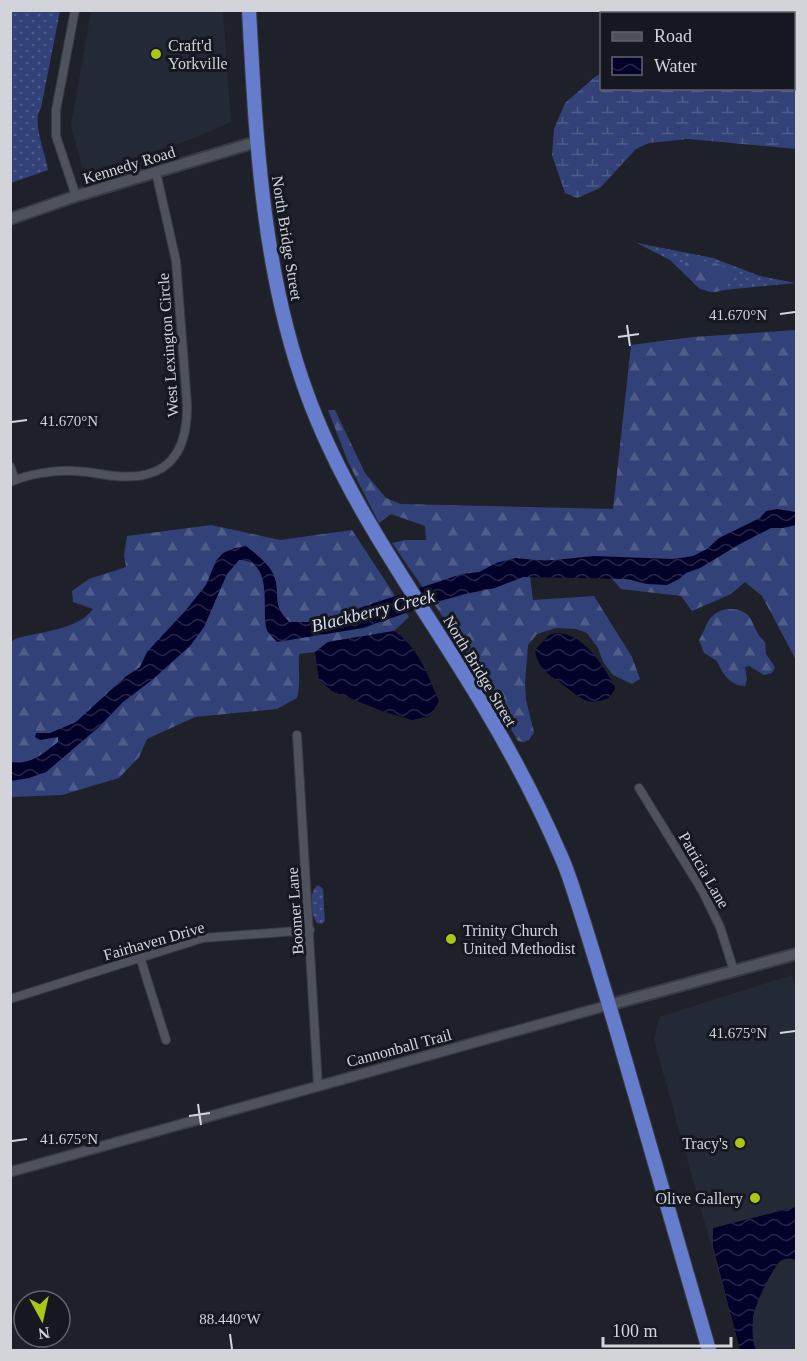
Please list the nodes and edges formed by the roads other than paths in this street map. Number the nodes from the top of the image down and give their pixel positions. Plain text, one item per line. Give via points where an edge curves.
1 (75, 10) edge
2 (249, 10) edge
3 (256, 142) junction
4 (156, 172) junction
5 (76, 196) junction
6 (10, 219) edge
7 (10, 466) edge
8 (13, 481) edge
9 (297, 735) dead end
10 (639, 788) dead end
11 (310, 930) junction
12 (796, 954) edge
13 (140, 957) junction
14 (734, 971) junction
15 (10, 999) edge
16 (609, 1005) junction
17 (166, 1040) dead end
18 (318, 1086) junction
19 (10, 1172) edge
20 (709, 1350) edge

1 - 5 street via 56,110 56,136
2 - 3 highway, North Bridge Street
3 - 4 main road, Kennedy Road
3 - 16 highway, North Bridge Street via 281,305 307,394 334,458 394,566 521,772 562,857
4 - 5 main road, Kennedy Road
4 - 8 street, West Lexington Circle via 176,261 188,424 182,445 165,466 138,476 70,471
5 - 6 main road, Kennedy Road
7 - 8 street
9 - 11 street, Boomer Lane
10 - 14 street, Patricia Lane via 703,892 720,927
11 - 13 street, Fairhaven Drive via 203,938
11 - 18 street, Boomer Lane
12 - 14 main road, Cannonball Trail
13 - 15 street, Fairhaven Drive
13 - 17 street
14 - 16 main road, Cannonball Trail
16 - 18 street, Cannonball Trail
16 - 20 highway, North Bridge Street
18 - 19 street, Cannonball Trail

